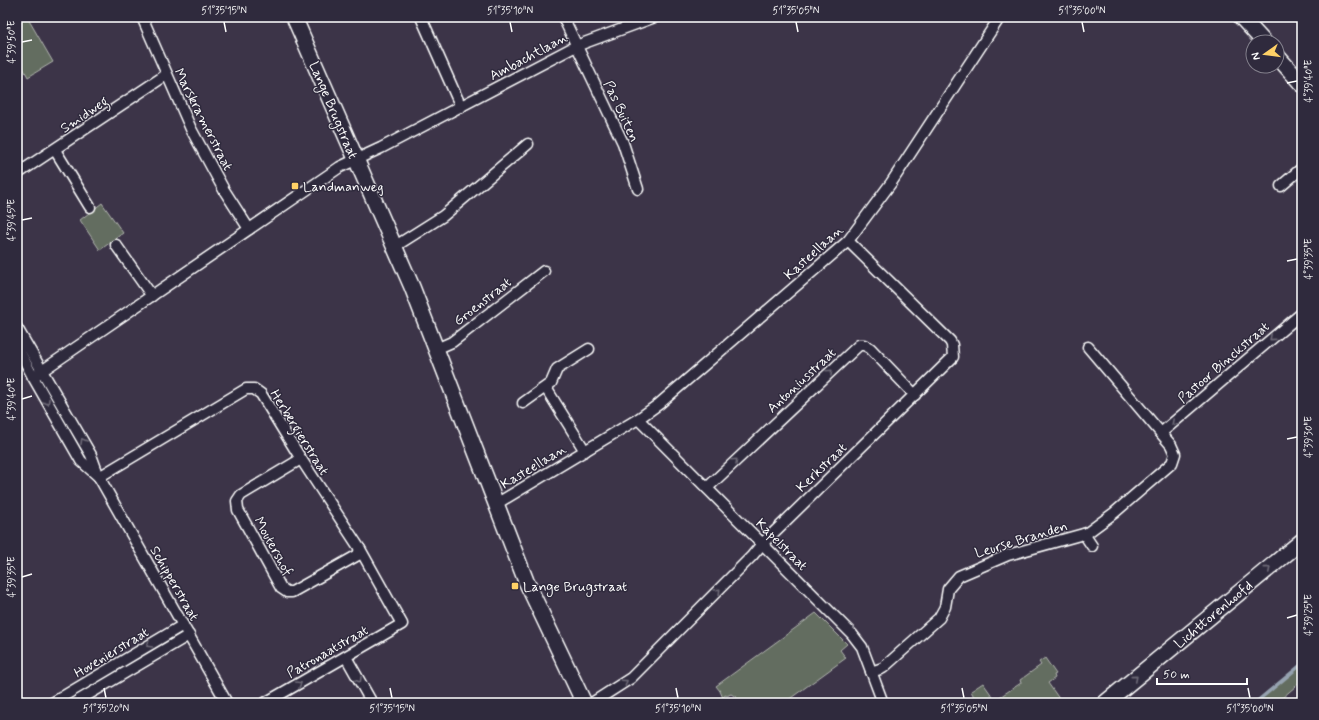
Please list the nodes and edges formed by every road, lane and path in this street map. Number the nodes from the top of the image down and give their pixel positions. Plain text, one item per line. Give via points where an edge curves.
1 (142, 17) edge
2 (294, 17) edge
3 (421, 17) edge
4 (563, 17) edge
5 (655, 17) edge
6 (1000, 17) edge
7 (1241, 17) edge
8 (1257, 34) edge
9 (576, 46) junction
10 (1285, 65) edge
11 (166, 75) junction
12 (1302, 84) edge
13 (461, 107) junction
14 (528, 144) dead end
15 (55, 150) junction
16 (355, 160) junction
17 (1302, 168) edge
18 (17, 174) edge
19 (1281, 186) dead end
20 (638, 189) dead end
21 (90, 207) dead end
22 (249, 229) junction
23 (848, 241) junction
24 (116, 245) dead end
25 (394, 247) junction
26 (544, 271) dead end
27 (152, 296) junction
28 (1302, 313) edge
29 (17, 329) edge
30 (1088, 347) dead end
31 (436, 349) junction
32 (590, 349) dead end
33 (43, 372) junction
34 (34, 378) junction
35 (546, 388) junction
36 (915, 395) junction
37 (523, 403) dead end
38 (638, 419) junction
39 (1162, 433) junction
40 (585, 451) junction
41 (300, 459) junction
42 (99, 477) junction
43 (707, 488) junction
44 (496, 504) junction
45 (1084, 534) junction
46 (1302, 541) edge
47 (762, 544) junction
48 (1092, 546) dead end
49 (360, 549) junction
50 (402, 624) joint
51 (183, 625) junction
52 (189, 635) junction
53 (346, 657) junction
54 (871, 672) junction
55 (52, 703) edge
56 (74, 703) edge
57 (227, 703) edge
58 (265, 703) edge
59 (372, 703) edge
60 (584, 703) edge
61 (592, 703) edge
62 (883, 703) edge
63 (1105, 703) edge

1 - 11 street, Marskramerstraat
2 - 16 street, Lange Brugstraat
3 - 13 street
4 - 9 street, Pas Buiten
5 - 9 street, Ambachtlaan
6 - 23 street, Kasteellaan via 891,183
7 - 8 street
9 - 13 street, Ambachtlaan
9 - 20 street, Pas Buiten via 623,143
10 - 12 street
11 - 15 street, Smidweg
11 - 22 street, Marskramerstraat via 224,190
13 - 16 street, Ambachtlaan
14 - 25 street via 454,207
15 - 18 street, Smidweg
15 - 21 street
16 - 22 street via 340,167
16 - 25 street, Lange Brugstraat
17 - 19 street
22 - 27 street
23 - 36 street, Kerkstraat via 952,345 950,360
23 - 38 street, Kasteellaan via 660,404
24 - 27 street
25 - 31 street, Lange Brugstraat
26 - 31 street, Groenstraat via 452,342
27 - 33 street
28 -> 39 street, Pastoor Binckstraat
29 - 33 street, Schipperstraat
29 - 34 street, Schipperstraat via 21,354
30 - 39 street
31 - 44 street, Lange Brugstraat
32 - 35 street via 557,369 551,384
33 - 34 street
42 -> 33 street, Schipperstraat via 91,455
34 -> 42 street, Schipperstraat via 82,461
35 - 37 street
35 - 40 street, Kasteellaan
43 -> 36 street, Antoniusstraat via 859,346 870,348
36 - 47 street, Kerkstraat
38 - 40 street, Kasteellaan
38 - 43 street, Kapelstraat
39 - 45 street, Leurse Branden via 1174,448 1175,454 1171,465 1114,513
40 - 44 street, Kasteellaan
41 - 42 street, Herbergierstraat via 262,394 254,389 246,389
41 - 49 street, Herbergierstraat
41 - 49 street, Moutershof via 241,495 237,501 242,516 281,588 292,592 358,555
42 - 51 street, Schipperstraat
43 - 47 street, Kapelstraat
44 - 60 street, Lange Brugstraat via 526,581
45 - 48 street, Leurse Branden
45 - 54 street, Leurse Branden via 1008,555 962,574 950,586 945,607 939,618 883,668
63 -> 46 street, Lichttorenhoofd
47 - 54 street, Kapelstraat via 852,634 862,647
61 -> 47 street, Kerkstraat via 631,678
49 - 50 street, Herbergierstraat
50 - 53 street, Patronaatstraat
51 - 52 street, Schipperstraat
51 -> 55 street, Hovenierstraat
52 - 56 street, Hovenierstraat
52 - 57 street, Schipperstraat
58 -> 53 street, Patronaatstraat
53 -> 59 street
54 - 62 street, Kapelstraat

